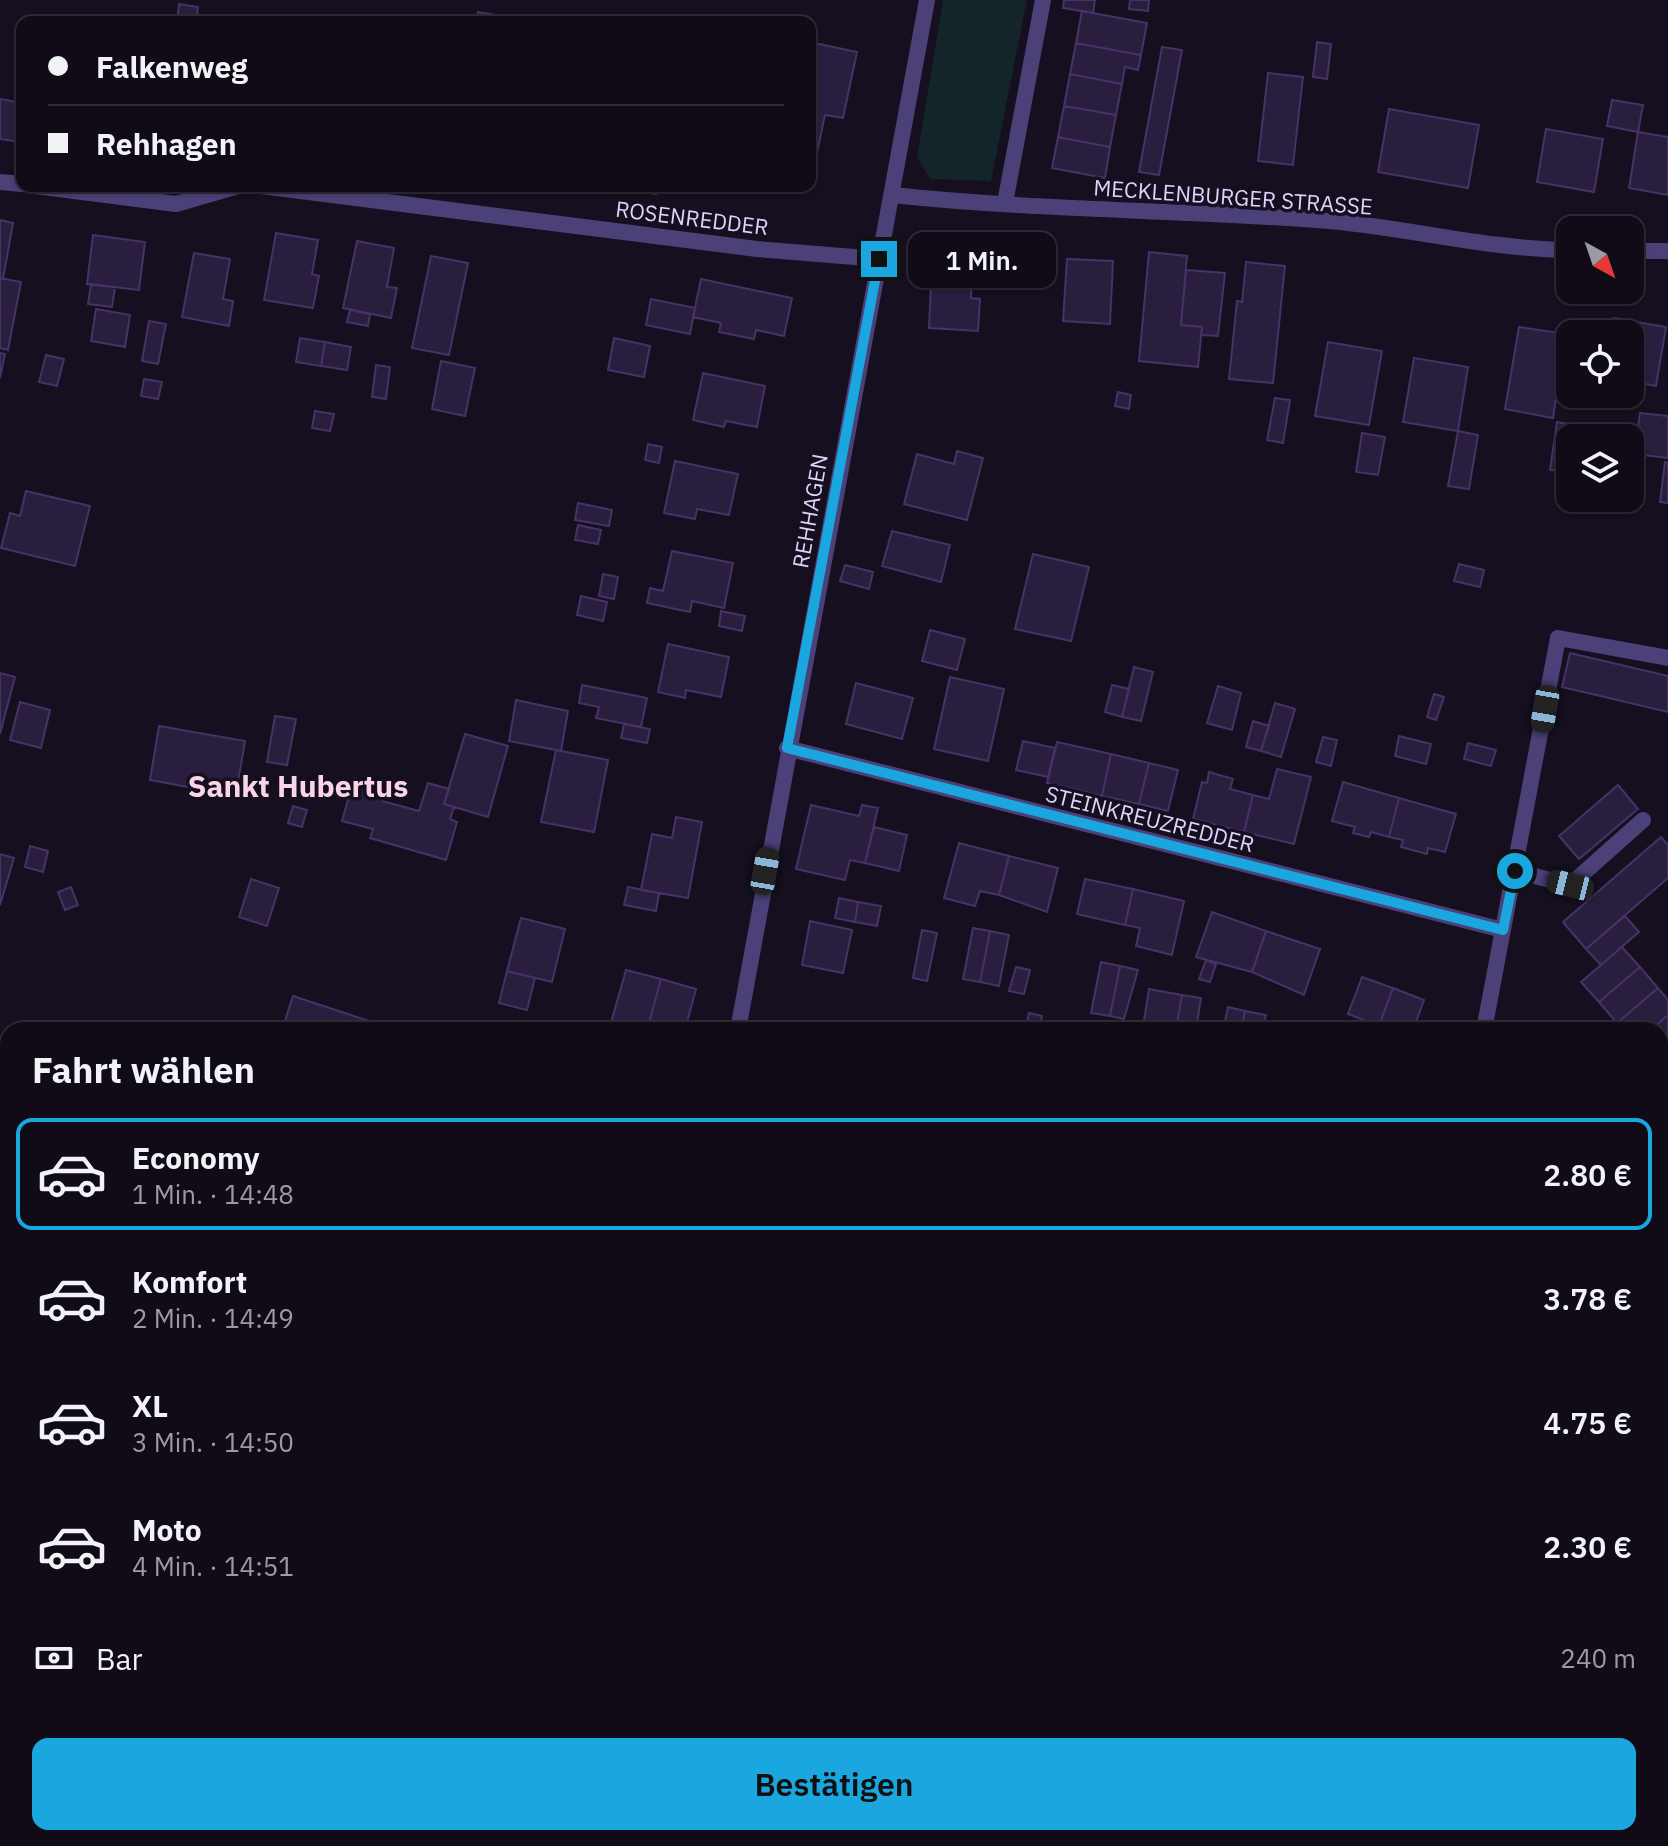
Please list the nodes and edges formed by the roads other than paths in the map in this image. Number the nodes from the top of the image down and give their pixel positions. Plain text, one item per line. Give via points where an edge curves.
1 (927, 0) edge
2 (1043, 0) edge
3 (82, 192) edge
4 (217, 192) edge
5 (308, 192) edge
6 (892, 195) junction
7 (1005, 203) junction
8 (1556, 249) edge
9 (1644, 251) edge
10 (1668, 251) edge
11 (879, 259) junction
12 (1668, 658) edge
13 (787, 748) junction
14 (1643, 820) dead end
15 (1515, 871) junction
16 (1503, 930) junction
17 (739, 1022) edge
18 (1486, 1022) edge

1 - 6 street, REHHAGEN
2 - 7 street
3 - 4 street via 176,204
5 - 11 street, ROSENREDDER via 757,249
6 - 7 street, MECKLENBURGER STRASSE
6 - 11 street, REHHAGEN
7 - 8 street, MECKLENBURGER STRASSE via 1319,220
9 - 10 street
11 - 13 street, REHHAGEN
12 - 15 street via 1558,638
13 - 16 street, STEINKREUZREDDER
13 - 17 street, REHHAGEN
14 - 15 street via 1570,885
15 - 16 street
16 - 18 street

